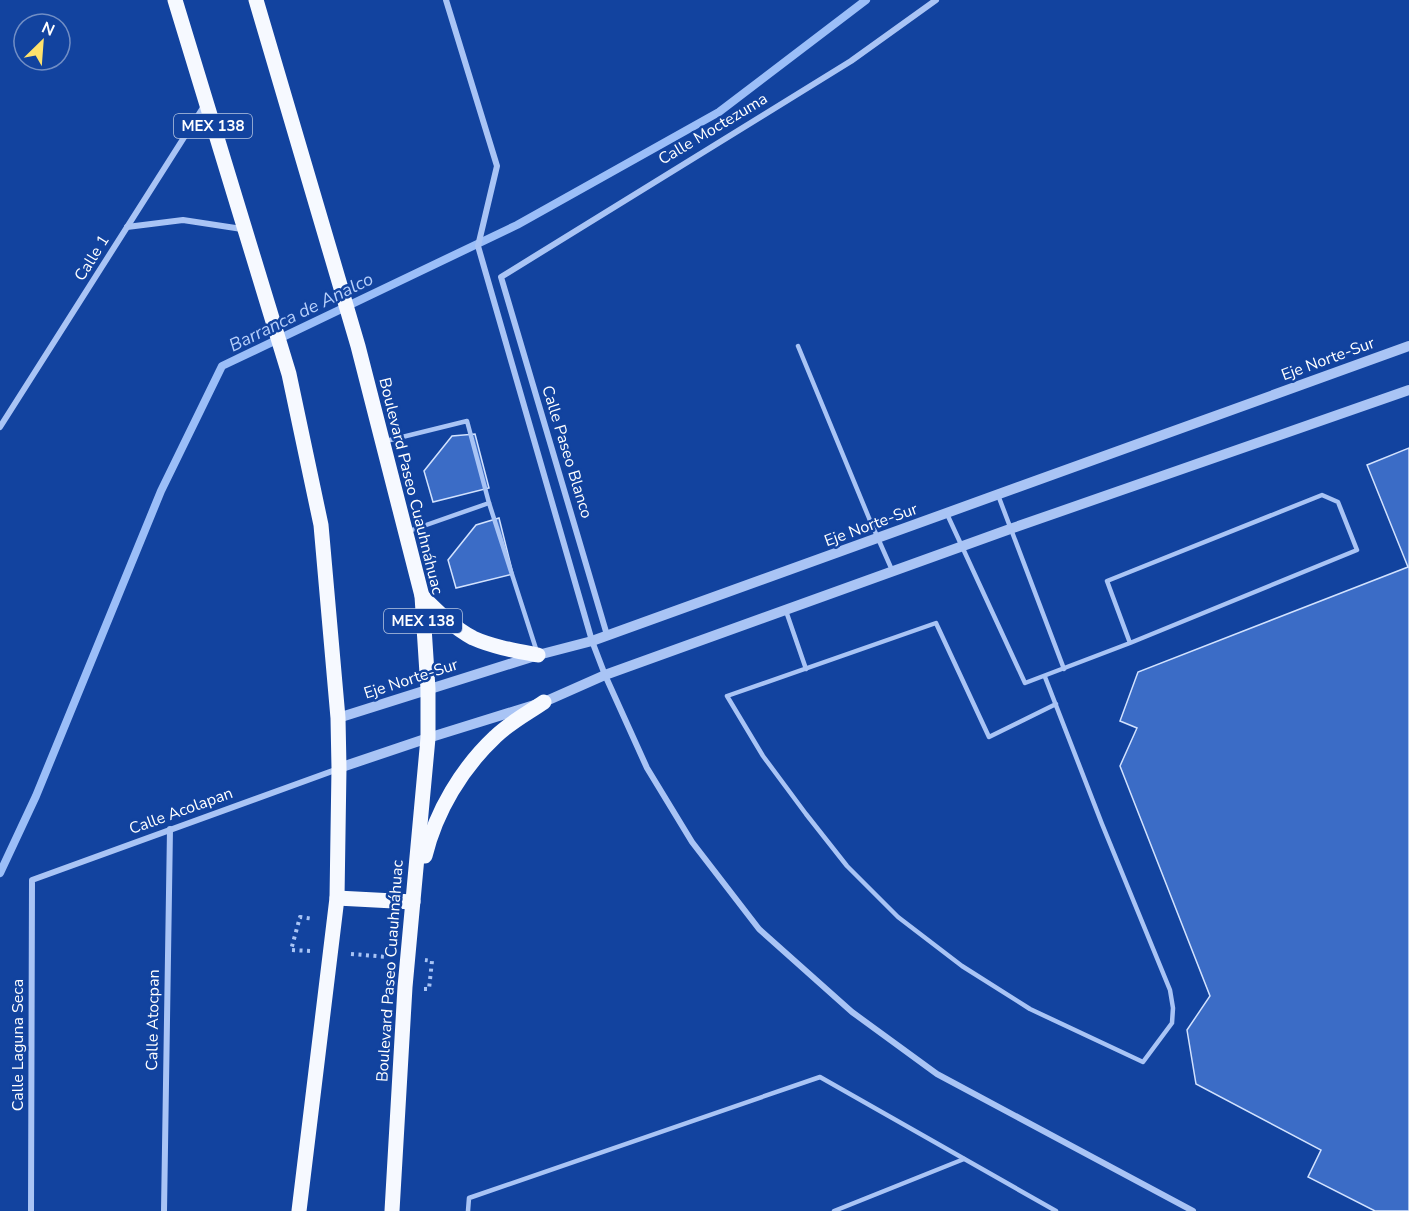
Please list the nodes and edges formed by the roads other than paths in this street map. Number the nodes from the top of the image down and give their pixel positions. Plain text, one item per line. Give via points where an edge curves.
1 (175, 0) edge
2 (256, 0) edge
3 (446, 0) edge
4 (936, 0) edge
5 (206, 103) junction
6 (127, 227) junction
7 (244, 229) junction
8 (501, 277) joint
9 (798, 346) dead end
10 (1409, 346) edge
11 (1409, 390) edge
12 (0, 427) edge
13 (384, 442) junction
14 (998, 495) junction
15 (489, 503) junction
16 (947, 514) junction
17 (1010, 529) junction
18 (405, 533) junction
19 (878, 538) junction
20 (962, 548) junction
21 (893, 572) junction
22 (422, 596) junction
23 (786, 611) junction
24 (607, 635) junction
25 (592, 641) junction
26 (1130, 643) junction
27 (538, 655) junction
28 (806, 669) junction
29 (1064, 669) junction
30 (605, 675) junction
31 (1044, 676) junction
32 (428, 689) junction
33 (544, 702) junction
34 (1056, 704) junction
35 (338, 718) junction
36 (428, 738) junction
37 (339, 768) junction
38 (170, 829) junction
39 (32, 880) joint
40 (337, 898) junction
41 (413, 902) junction
42 (964, 1159) junction
43 (31, 1211) edge
44 (164, 1211) edge
45 (299, 1211) edge
46 (392, 1211) edge
47 (468, 1211) edge
48 (834, 1211) edge
49 (1056, 1211) edge
50 (1193, 1211) edge

1 - 5 main road, MEX 138
2 - 13 main road, Boulevard Paseo Cuauhnáhuac / MEX 138
3 - 25 street via 497,166 478,246
4 - 8 street, Calle Moctezuma via 851,61
5 - 6 street, Calle 1
5 - 7 main road, MEX 138
6 - 7 street via 183,220
6 - 12 street, Calle 1
7 - 35 main road, MEX 138 via 289,374 321,525
8 - 24 street, Calle Paseo Blanco
9 - 19 lane
10 - 14 street, Eje Norte-Sur
11 - 17 street
13 - 15 lane via 467,422
13 - 18 main road, Boulevard Paseo Cuauhnáhuac / MEX 138
14 - 16 street, Eje Norte-Sur
14 - 17 lane
15 - 18 lane
15 - 27 lane
16 - 19 street, Eje Norte-Sur
16 - 20 lane
17 - 20 street
17 - 29 lane
18 - 22 main road, Boulevard Paseo Cuauhnáhuac / MEX 138
19 - 21 lane
19 - 24 street, Eje Norte-Sur
20 - 21 street
20 - 31 lane via 1025,683
21 - 23 street
22 - 27 main road via 443,617 474,638
22 - 32 main road, Boulevard Paseo Cuauhnáhuac / MEX 138
23 - 28 lane
23 - 30 street
24 - 25 street, Eje Norte-Sur
25 - 27 street, Eje Norte-Sur
25 - 30 street
26 - 26 lane via 1357,550 1338,502 1322,495 1107,581
26 - 29 lane
27 - 32 street, Eje Norte-Sur
28 - 34 lane via 936,623 989,737
28 - 34 lane via 727,696 763,756 847,866 898,917 962,966 1030,1009 1143,1062 1172,1023 1170,990
29 - 31 lane
30 - 33 street
30 - 50 street via 647,768 692,842 759,929 852,1012 937,1074
31 - 34 lane
32 - 35 street, Eje Norte-Sur
32 - 36 main road, Boulevard Paseo Cuauhnáhuac / MEX 138
33 - 36 street
33 - 41 main road via 495,736 456,782 429,836
35 - 37 main road, MEX 138
36 - 37 street
36 - 41 main road, Boulevard Paseo Cuauhnáhuac / MEX 138
37 - 38 street, Calle Acolapan
37 - 40 main road, MEX 138
38 - 39 street, Calle Acolapan
38 - 44 street, Calle Atocpan
39 - 43 street, Calle Laguna Seca
40 - 41 main road
40 - 45 main road, MEX 138
41 - 46 main road, Boulevard Paseo Cuauhnáhuac / MEX 138
42 - 47 lane via 820,1077 469,1198
42 - 48 lane
42 - 49 lane

